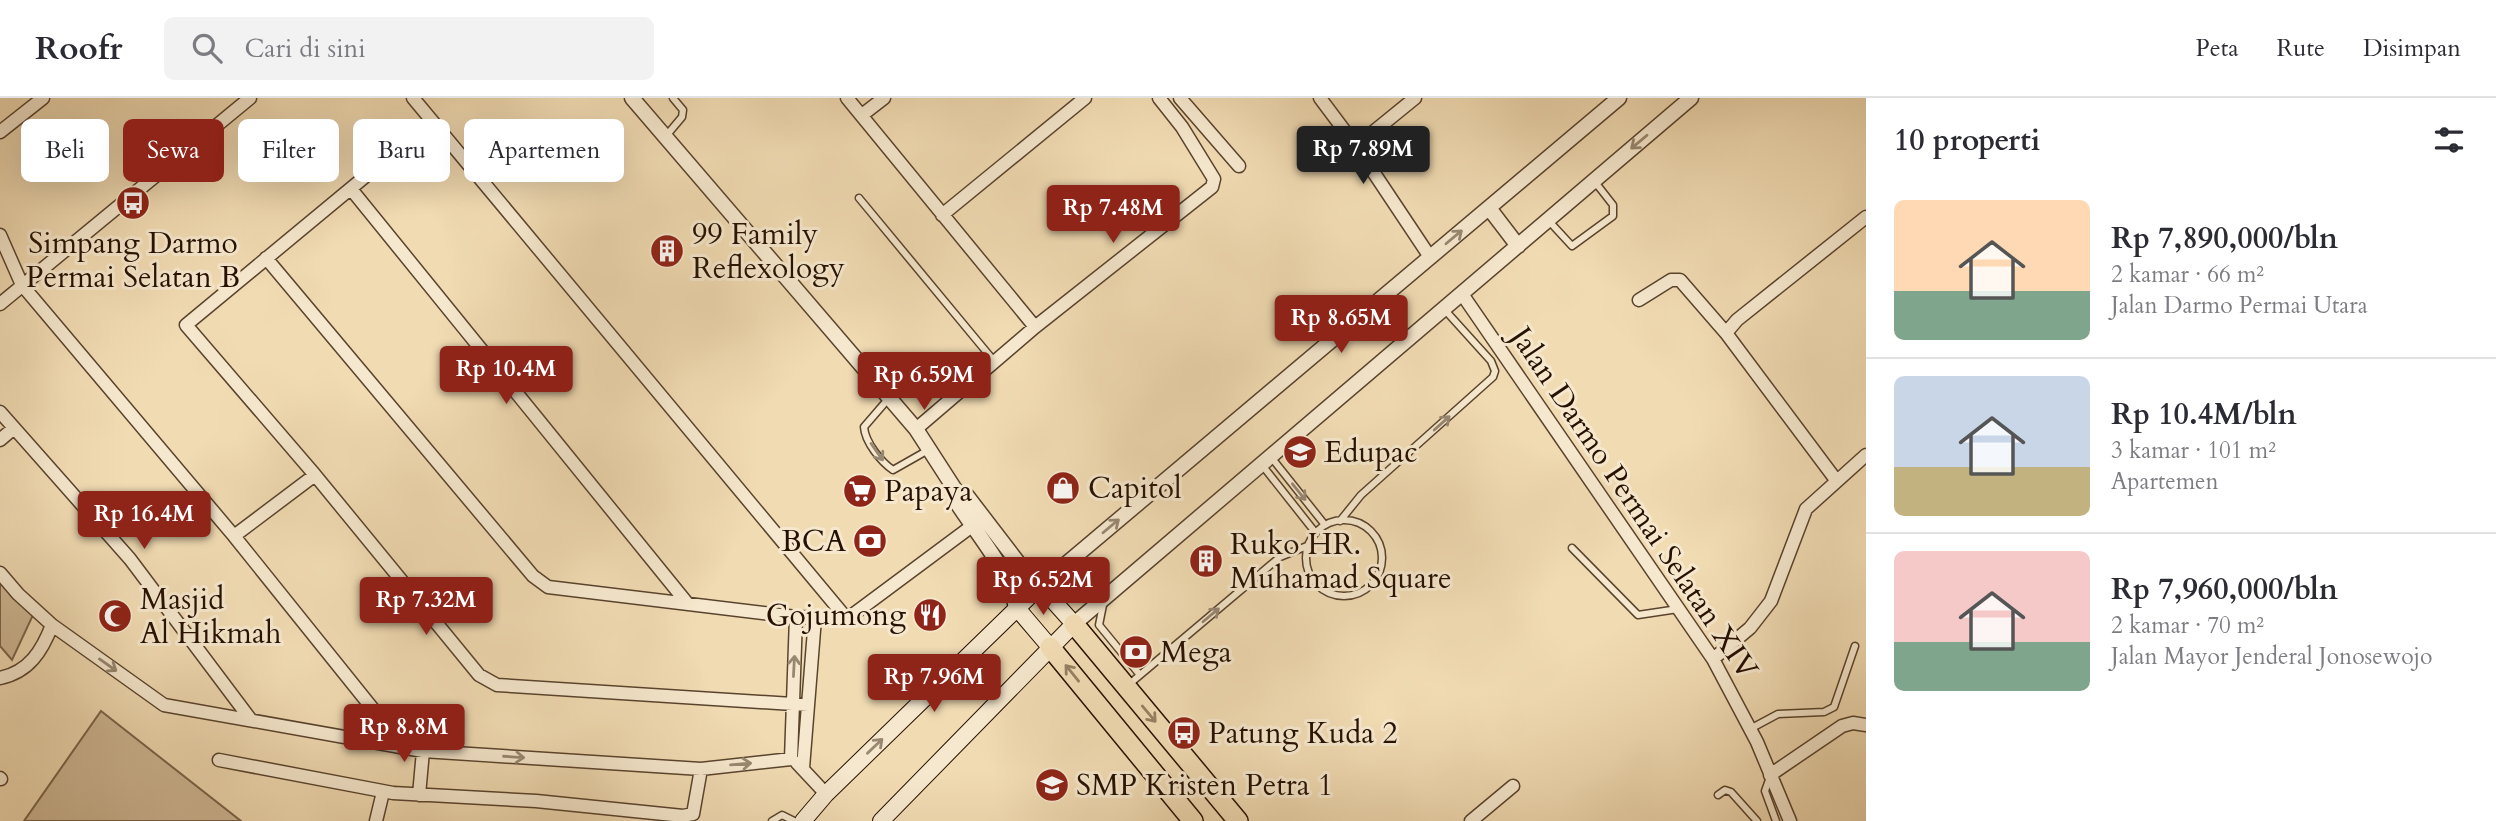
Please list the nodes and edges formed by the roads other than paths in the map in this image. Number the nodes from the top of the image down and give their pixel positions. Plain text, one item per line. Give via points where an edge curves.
1 (43, 98) edge
2 (250, 98) edge
3 (413, 98) edge
4 (632, 98) edge
5 (673, 98) edge
6 (847, 98) edge
7 (884, 98) edge
8 (1085, 98) edge
9 (1159, 98) edge
10 (1180, 98) edge
11 (1320, 98) edge
12 (1415, 98) edge
13 (1619, 98) edge
14 (1691, 98) edge
15 (862, 115) junction
16 (429, 119) edge
17 (0, 132) edge
18 (664, 137) junction
19 (450, 145) edge
20 (1356, 146) junction
21 (1239, 166) dead end
22 (1594, 181) junction
23 (359, 182) edge
24 (351, 189) junction
25 (859, 198) dead end
26 (1489, 208) junction
27 (942, 215) junction
28 (1866, 217) edge
29 (1548, 220) junction
30 (0, 235) edge
31 (1518, 246) junction
32 (1430, 257) junction
33 (266, 258) junction
34 (22, 285) junction
35 (1462, 294) junction
36 (1639, 300) dead end
37 (0, 304) edge
38 (1447, 312) junction
39 (1035, 327) junction
40 (1726, 333) junction
41 (995, 362) junction
42 (889, 398) junction
43 (0, 412) edge
44 (14, 428) junction
45 (916, 429) junction
46 (0, 440) edge
47 (930, 449) junction
48 (1866, 455) edge
49 (1267, 462) junction
50 (315, 475) junction
51 (1836, 480) junction
52 (956, 491) junction
53 (1340, 520) junction
54 (1325, 525) junction
55 (972, 526) junction
56 (1315, 532) junction
57 (234, 536) junction
58 (1307, 546) junction
59 (1572, 548) dead end
60 (0, 573) edge
61 (1040, 586) junction
62 (687, 603) junction
63 (1016, 607) junction
64 (1680, 609) junction
65 (796, 617) junction
66 (816, 618) junction
67 (847, 620) junction
68 (1074, 624) junction
69 (52, 625) junction
70 (1855, 646) dead end
71 (1050, 647) junction
72 (1713, 659) junction
73 (0, 678) edge
74 (1133, 681) junction
75 (792, 704) junction
76 (808, 705) junction
77 (251, 720) junction
78 (1866, 725) edge
79 (1750, 729) junction
80 (394, 745) junction
81 (424, 751) junction
82 (791, 759) junction
83 (219, 760) dead end
84 (803, 768) junction
85 (701, 769) junction
86 (1770, 775) junction
87 (1513, 786) dead end
88 (383, 792) junction
89 (826, 794) junction
90 (419, 795) junction
91 (1718, 796) dead end
92 (376, 821) edge
93 (772, 821) edge
94 (794, 821) edge
95 (803, 821) edge
96 (881, 821) edge
97 (1193, 821) edge
98 (1238, 821) edge
99 (1471, 821) edge
100 (1757, 821) edge
101 (1776, 821) edge
102 (1790, 821) edge

1 - 17 street
2 - 34 street
3 - 16 street
4 - 18 street
5 - 18 lane via 683,110 682,117
6 - 15 street
7 - 15 street
8 - 27 street
9 - 39 street via 1193,143 1214,183
10 - 21 street
11 - 20 street
12 - 20 street
13 - 26 street
14 -> 22 street
15 - 27 street
18 - 42 street
19 - 67 street
20 - 32 street
22 - 29 street
22 - 29 lane via 1613,205 1613,216 1572,246
23 - 24 street
24 - 33 street
24 - 62 street
25 - 41 lane
26 - 31 street
32 -> 26 street
27 - 39 street
28 - 40 street
29 - 31 street
30 - 34 street
31 - 35 street
61 -> 32 street
33 - 50 street via 186,325
33 - 62 street via 533,576 561,591
34 - 37 street
34 - 57 street
35 - 38 street
35 - 64 street, Jalan Darmo Permai Selatan XIV
36 - 40 street via 1671,280 1680,280
38 - 49 street
53 -> 38 lane via 1361,495 1493,377 1491,361
39 - 41 street
40 - 51 street
41 - 45 street
42 - 45 street
42 -> 47 lane via 864,427 886,465 894,470
43 - 44 street
44 - 46 street
44 - 77 street via 130,559
45 - 47 street
47 - 52 street
48 - 51 street
49 -> 54 lane
49 - 56 lane
49 - 68 street
49 - 74 lane via 1104,603 1099,625
50 - 57 street
50 - 75 street via 478,675 497,685
51 - 72 street via 1800,519 1771,601 1749,628
52 - 55 street via 957,503
52 - 61 street via 967,496
53 - 54 lane
53 - 58 lane via 1361,524 1377,539 1382,560 1376,580 1358,594 1337,596 1317,587 1306,568
54 - 56 lane
55 - 63 street via 1011,585
55 - 67 street
56 - 58 lane
57 - 80 street via 389,729
74 -> 58 lane via 1280,557
59 - 64 lane via 1638,615
60 - 69 street
61 - 63 main road
61 - 68 main road
62 - 65 street
63 - 71 main road
89 -> 63 main road
64 - 72 street, Jalan Darmo Permai Selatan XIV
65 - 66 street
75 -> 65 street
66 - 67 street
66 - 76 street
68 - 71 main road
68 - 74 main road
69 - 73 street via 36,658 11,676
69 -> 77 street via 164,705
70 - 79 lane via 1834,707 1824,712 1778,714
71 - 96 main road
97 -> 71 main road
72 - 79 street, Jalan Darmo Permai Selatan XIV
74 -> 98 main road
75 - 76 street
75 - 82 street
76 - 84 street
77 - 80 street
78 - 86 street via 1842,726
79 - 86 street, Jalan Darmo Permai Selatan XIV
80 - 81 street
81 -> 85 street
81 - 90 street
82 - 84 street
85 -> 82 street
83 - 88 street
84 - 89 street
85 - 90 street via 689,816
86 - 101 lane via 1765,791
86 - 102 street, Jalan Darmo Permai Selatan XIV
87 - 99 street
88 - 90 street
88 - 92 street
89 - 95 main road
91 - 100 lane via 1725,790 1731,792
93 - 94 lane via 782,815

